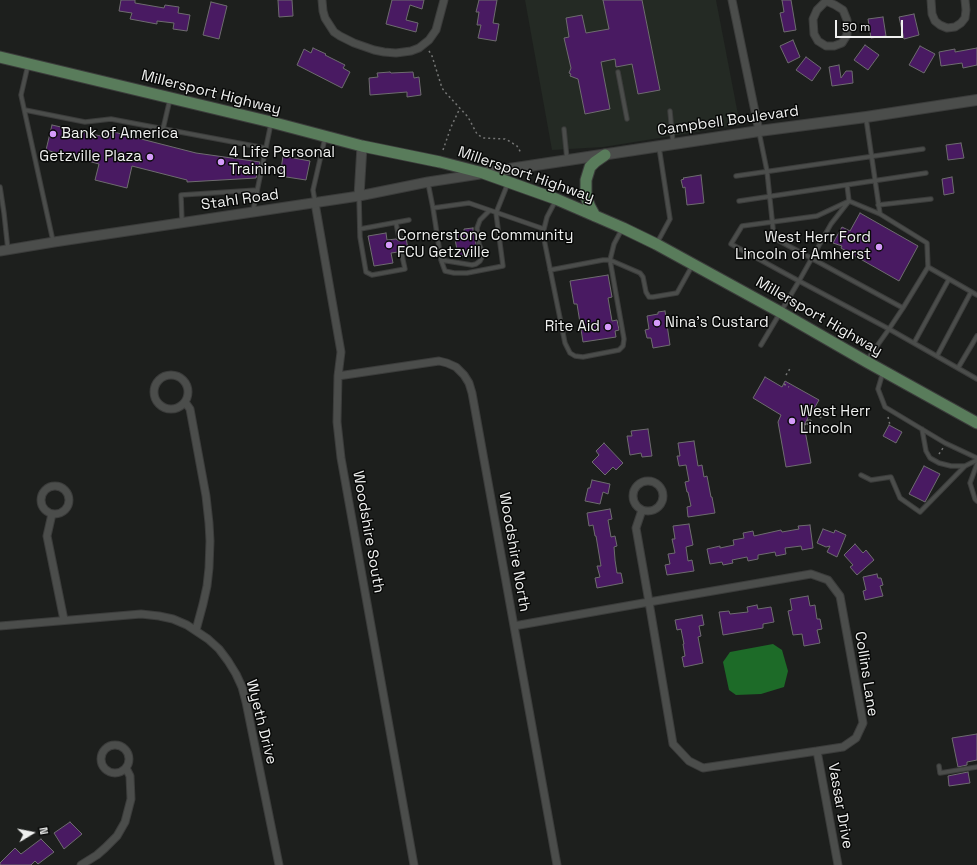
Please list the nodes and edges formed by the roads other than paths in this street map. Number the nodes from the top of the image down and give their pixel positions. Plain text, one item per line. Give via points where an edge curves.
1 (322, 0) edge
2 (444, 0) edge
3 (732, 0) edge
4 (931, 0) edge
5 (965, 0) edge
6 (826, 1) edge
7 (0, 57) edge
8 (28, 64) junction
9 (618, 72) dead end
10 (171, 98) junction
11 (977, 100) edge
12 (25, 110) junction
13 (670, 111) dead end
14 (866, 117) junction
15 (626, 119) dead end
16 (271, 122) junction
17 (163, 129) junction
18 (564, 129) dead end
19 (758, 131) junction
20 (325, 137) junction
21 (674, 144) junction
22 (362, 146) junction
23 (659, 146) junction
24 (265, 148) junction
25 (923, 149) dead end
26 (604, 154) junction
27 (871, 156) junction
28 (567, 160) junction
29 (766, 171) junction
30 (483, 173) junction
31 (926, 173) dead end
32 (736, 176) dead end
33 (875, 181) junction
34 (428, 182) junction
35 (508, 182) junction
36 (847, 185) junction
37 (0, 187) edge
38 (257, 190) junction
39 (359, 196) junction
40 (770, 197) junction
41 (556, 199) junction
42 (931, 199) dead end
43 (739, 201) dead end
44 (849, 201) junction
45 (315, 203) junction
46 (878, 205) junction
47 (433, 208) junction
48 (489, 211) junction
49 (252, 212) junction
50 (2, 213) edge
51 (496, 213) junction
52 (880, 214) junction
53 (595, 216) junction
54 (409, 220) dead end
55 (396, 222) junction
56 (772, 222) junction
57 (182, 223) junction
58 (623, 228) junction
59 (360, 229) junction
60 (544, 229) junction
61 (399, 238) dead end
62 (54, 242) junction
63 (656, 244) junction
64 (4, 250) edge
65 (401, 251) dead end
66 (812, 258) junction
67 (441, 260) junction
68 (610, 260) junction
69 (693, 264) junction
70 (928, 267) junction
71 (550, 270) junction
72 (949, 280) junction
73 (799, 281) junction
74 (971, 292) junction
75 (977, 295) edge
76 (903, 308) junction
77 (780, 312) junction
78 (889, 329) junction
79 (977, 336) edge
80 (914, 343) junction
81 (761, 345) dead end
82 (937, 356) junction
83 (866, 362) junction
84 (958, 368) junction
85 (883, 371) junction
86 (338, 376) junction
87 (977, 379) edge
88 (185, 402) junction
89 (977, 422) edge
90 (922, 429) junction
91 (977, 459) edge
92 (977, 464) edge
93 (965, 466) junction
94 (861, 475) dead end
95 (977, 501) edge
96 (642, 510) junction
97 (52, 514) dead end
98 (649, 602) junction
99 (64, 620) junction
100 (0, 626) edge
101 (514, 626) junction
102 (196, 630) junction
103 (817, 752) junction
104 (939, 766) dead end
105 (977, 767) edge
106 (126, 768) junction
107 (81, 865) edge
108 (279, 865) edge
109 (414, 865) edge
110 (557, 865) edge
111 (838, 865) edge

1 - 2 street via 325,18 334,32 354,44 396,53 411,51 425,44 436,30
3 - 19 street
4 - 5 street via 935,21 947,28 955,27 965,18
6 - 6 street via 815,15 814,34 818,41 826,46 834,46 842,43 847,35 847,20 843,10
7 - 8 main road, Millersport Highway
8 - 10 main road, Millersport Highway
8 - 12 lane via 21,95
9 - 15 lane
10 - 16 main road, Millersport Highway
10 - 17 lane
11 - 14 main road, Campbell Boulevard
12 - 17 lane via 86,122 111,119
12 - 62 lane
13 - 21 lane
14 - 19 main road, Campbell Boulevard
14 - 27 lane
16 - 20 main road, Millersport Highway
16 - 24 lane
17 - 24 lane
18 - 28 lane
19 - 21 main road, Campbell Boulevard
19 - 29 lane
20 - 22 main road, Millersport Highway
20 - 45 lane via 313,190
21 - 23 main road, Campbell Boulevard
22 - 30 main road, Millersport Highway
22 - 39 street
23 - 26 main road, Campbell Boulevard
23 - 63 lane via 670,219
24 - 38 lane
25 - 27 lane
26 - 28 main road, Campbell Boulevard
26 - 53 main road via 590,167 586,180 586,197
27 - 29 lane
27 - 33 lane
28 - 30 main road, Campbell Boulevard
29 - 32 lane
29 - 40 lane
30 - 34 street, Stahl Road
30 - 35 main road, Millersport Highway
31 - 33 lane
33 - 36 lane
33 - 46 lane
34 - 39 street, Stahl Road
34 - 47 lane
35 - 41 main road, Millersport Highway
35 - 51 lane
36 - 40 lane
36 - 44 lane
37 - 50 lane
38 - 49 lane
38 - 57 lane via 181,195
39 - 45 street, Stahl Road
39 - 59 lane
40 - 43 lane
40 - 56 lane
41 - 53 main road, Millersport Highway
41 - 60 lane
42 - 46 lane
44 - 52 lane
44 - 56 lane via 817,216
44 - 66 lane via 831,224
45 - 49 street, Stahl Road
45 - 86 street, Woodshire South via 341,352
46 - 52 lane
47 - 48 lane via 469,203
47 - 67 lane
48 - 51 lane
48 - 67 lane via 480,220 477,228 482,251 480,261 472,265
49 - 57 street, Stahl Road
50 - 64 lane
51 - 60 lane
51 - 67 lane via 503,266 454,273 444,271
52 - 70 lane via 927,243
53 - 58 main road, Millersport Highway
54 - 55 lane
55 - 59 lane
55 - 61 lane
56 - 66 lane via 774,238
56 - 73 lane via 742,226 731,244
57 - 62 street, Stahl Road
58 - 63 main road, Millersport Highway
58 - 68 lane via 614,244
59 - 65 lane via 366,272 372,274 405,269
60 - 71 lane
62 - 64 street, Stahl Road
63 - 69 main road, Millersport Highway
66 - 73 lane
66 - 76 lane
68 - 69 lane via 640,273 649,298 677,293
68 - 71 lane
68 - 71 lane via 624,339 623,346 619,350 583,357 570,353 564,343
69 - 77 main road, Millersport Highway
70 - 72 lane
70 - 76 lane
72 - 74 lane
72 - 80 lane
73 - 77 lane
73 - 78 lane
74 - 75 lane
74 - 82 lane
76 - 78 lane
77 - 81 lane
77 - 83 main road, Millersport Highway
78 - 80 lane
78 - 83 lane
79 - 84 lane
80 - 82 lane
82 - 84 lane
83 - 85 main road, Millersport Highway
84 - 87 lane
85 - 89 main road, Millersport Highway
85 - 90 lane via 878,389 885,407
86 - 101 street, Woodshire North via 439,361 456,367 464,375 472,393
86 - 109 street, Woodshire South via 337,422 342,458
88 - 88 street via 187,386 180,378 170,375 156,384 155,395 160,405 171,409
88 - 102 street via 190,409 206,496 210,541 207,586
90 - 91 lane
90 - 93 lane via 930,458 951,466
91 - 93 lane
92 - 95 lane via 970,483
93 - 94 lane via 920,512 900,498 891,477 871,480
96 - 96 street via 633,499 634,489 642,482 652,482 662,492 662,501 656,509
96 - 98 street via 636,528
97 - 99 street via 47,536
98 - 101 street, Collins Lane
98 - 103 street, Collins Lane via 674,744 689,761 703,768
98 - 103 street, Collins Lane via 811,574 828,580 840,596 863,723 856,738 843,747
99 - 100 street, Wyeth Drive
99 - 102 street, Wyeth Drive via 141,614 173,620
101 - 110 street, Woodshire North
102 - 108 street, Wyeth Drive via 214,644 228,661 242,688
103 - 111 street, Vassar Drive
104 - 105 lane via 940,773
106 - 106 street via 129,754 123,746 113,744 104,748 101,761 105,769 118,773
106 - 107 street via 130,776 132,799 125,822 117,836 105,848

